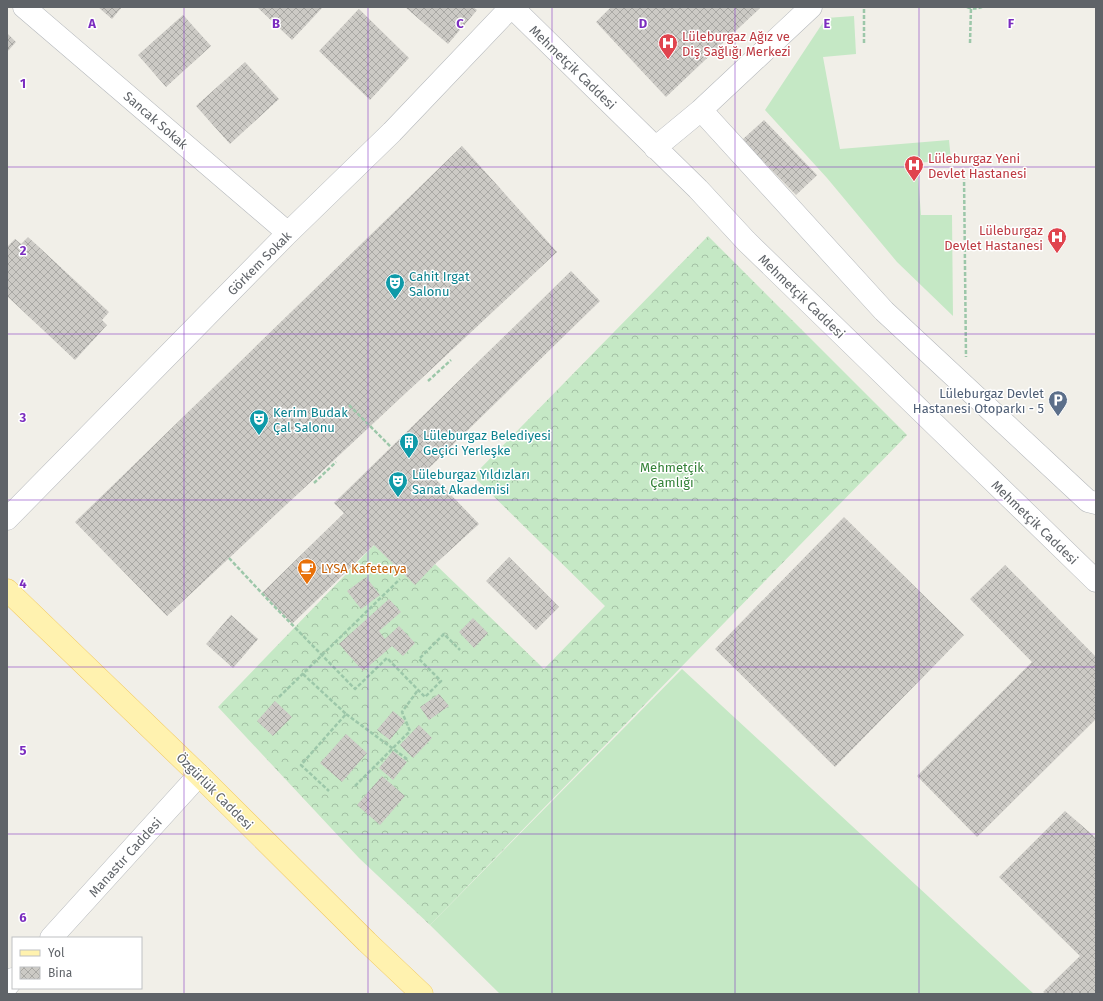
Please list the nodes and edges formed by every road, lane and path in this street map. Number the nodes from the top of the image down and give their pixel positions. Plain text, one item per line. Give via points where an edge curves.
1 (24, 7) edge
2 (511, 7) edge
3 (811, 7) edge
4 (864, 7) edge
5 (967, 7) edge
6 (982, 7) edge
7 (971, 8) junction
8 (864, 42) dead end
9 (970, 43) dead end
10 (701, 110) junction
11 (655, 148) junction
12 (964, 176) dead end
13 (288, 233) junction
14 (451, 360) dead end
15 (428, 381) dead end
16 (967, 388) junction
17 (349, 405) dead end
18 (391, 447) dead end
19 (336, 462) dead end
20 (314, 483) dead end
21 (1096, 503) edge
22 (7, 519) edge
23 (229, 558) dead end
24 (400, 579) dead end
25 (1096, 581) edge
26 (7, 590) edge
27 (460, 650) dead end
28 (322, 656) junction
29 (303, 674) junction
30 (418, 690) junction
31 (279, 698) dead end
32 (346, 714) junction
33 (407, 759) dead end
34 (199, 775) junction
35 (356, 786) dead end
36 (329, 791) dead end
37 (52, 937) edge
38 (422, 994) edge

1 - 13 street, Sancak Sokak
2 - 11 street, Mehmetçik Caddesi
2 - 13 street, Görkem Sokak via 392,132
3 - 10 street
4 - 8 path
5 - 7 path
6 - 7 path
7 - 9 path
10 - 11 street
10 - 16 street via 884,311
11 - 25 street, Mehmetçik Caddesi via 698,189 746,241
12 - 16 path
13 - 22 street, Görkem Sokak
14 - 15 path
16 - 21 street via 1088,500
17 - 18 path
19 - 20 path
23 - 28 path
24 - 28 path
26 - 34 main road, Özgürlük Caddesi
27 - 30 path via 444,634 419,659 441,681 425,697
28 - 29 path
28 - 30 path via 355,689 387,658
29 - 31 path
29 - 32 path
30 - 35 path via 402,712 410,731
32 - 33 path
32 - 36 path via 300,765
34 - 37 street, Manastır Caddesi
34 - 38 main road, Özgürlük Caddesi

